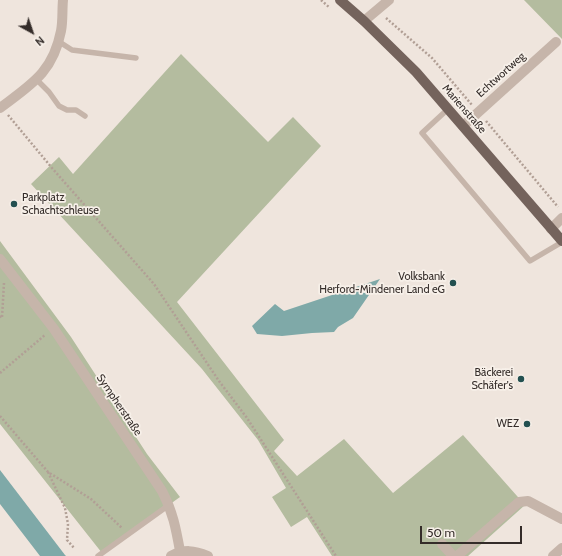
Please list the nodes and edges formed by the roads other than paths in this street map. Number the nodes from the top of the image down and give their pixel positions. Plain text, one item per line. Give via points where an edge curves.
1 (63, 0) edge
2 (340, 0) edge
3 (389, 0) edge
4 (364, 22) junction
5 (58, 41) junction
6 (556, 42) dead end
7 (136, 58) dead end
8 (36, 79) junction
9 (1, 107) edge
10 (448, 109) junction
11 (85, 116) dead end
12 (463, 126) junction
13 (562, 218) edge
14 (551, 229) junction
15 (562, 242) edge
16 (0, 259) edge
17 (170, 505) junction
18 (562, 519) edge
19 (442, 544) dead end
20 (562, 548) edge
21 (179, 554) edge
22 (98, 556) edge
23 (208, 556) edge
24 (453, 556) edge
25 (457, 556) edge
26 (553, 556) edge

1 - 5 street via 62,30
2 - 4 main road, Marienstraße
3 - 4 street
4 - 10 main road, Marienstraße via 416,72
5 - 7 lane via 72,50
5 - 8 street via 53,57
6 - 12 street, Echtwortweg
8 - 9 street
8 - 11 lane via 59,106 67,110 76,110
10 - 12 main road, Marienstraße
10 - 15 lane via 422,133 530,261
12 - 14 main road, Marienstraße
13 - 14 street
14 - 15 main road, Marienstraße
16 - 17 street, Sympherstraße via 54,329
17 - 21 street, Sympherstraße via 175,520
17 - 22 lane
18 - 25 street via 528,501 519,502
19 - 24 street
20 - 26 street
21 - 23 street, Sympherstraße via 188,551

